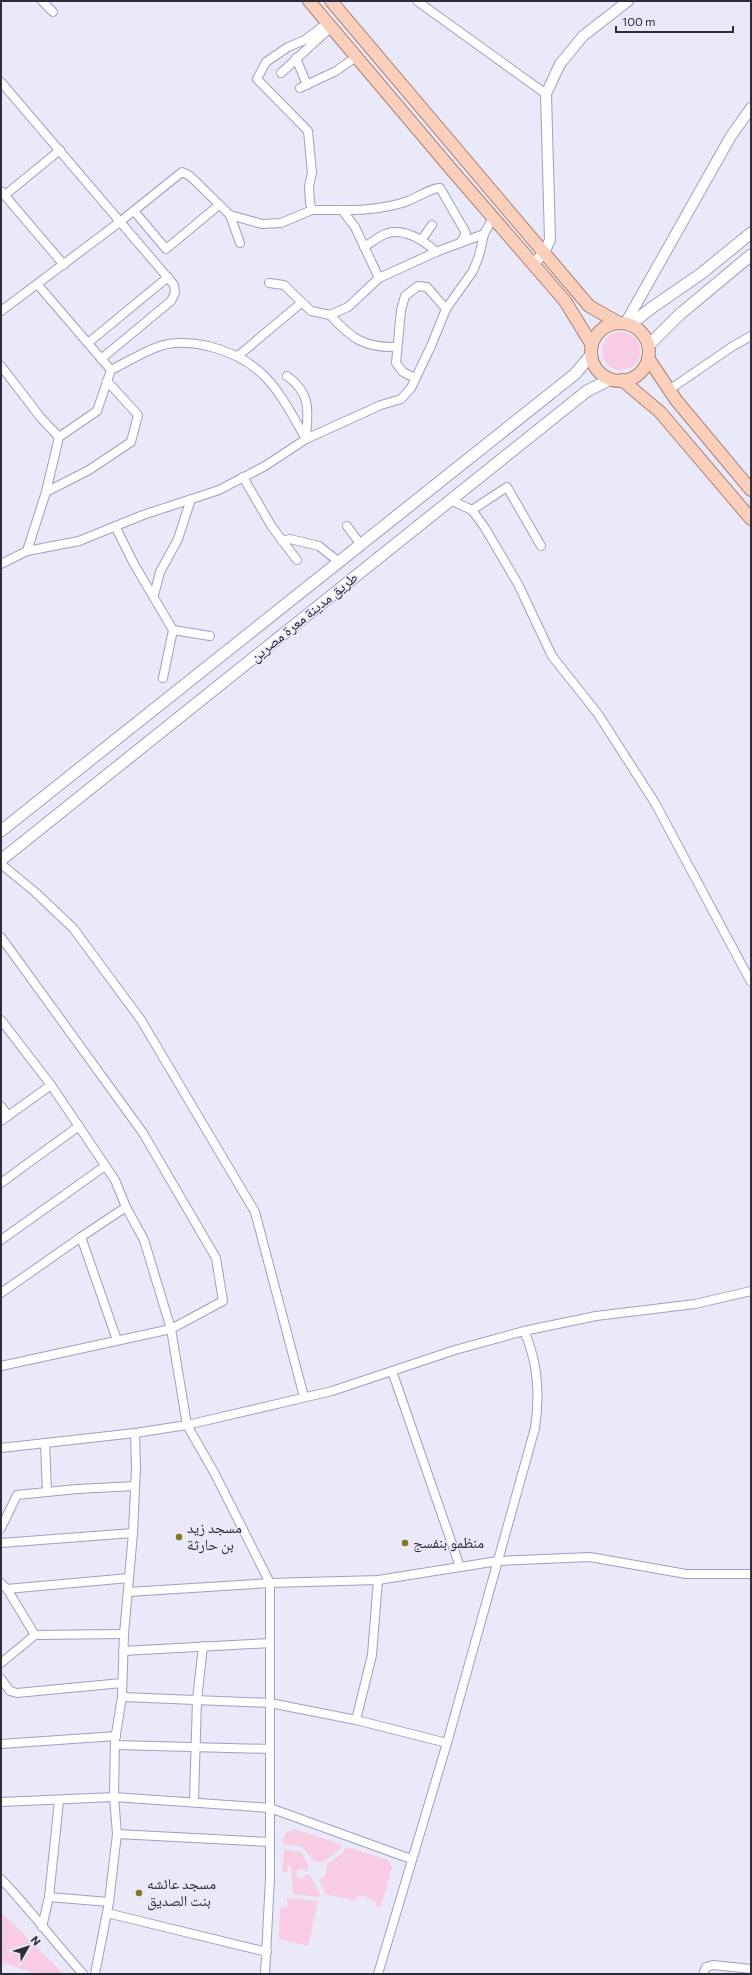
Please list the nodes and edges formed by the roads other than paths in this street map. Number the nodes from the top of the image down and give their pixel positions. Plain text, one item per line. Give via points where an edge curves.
1 (42, 1) edge
2 (309, 1) edge
3 (332, 1) edge
4 (417, 1) edge
5 (628, 1) edge
6 (52, 12) dead end
7 (329, 25) junction
8 (356, 57) junction
9 (296, 58) junction
10 (281, 73) dead end
11 (1, 82) edge
12 (546, 94) junction
13 (751, 108) edge
14 (60, 150) junction
15 (3, 193) edge
16 (219, 205) junction
17 (312, 210) junction
18 (342, 210) junction
19 (134, 211) junction
20 (230, 215) junction
21 (493, 218) junction
22 (121, 222) junction
23 (432, 225) dead end
24 (751, 233) edge
25 (484, 234) junction
26 (422, 240) junction
27 (240, 243) dead end
28 (460, 243) junction
29 (364, 247) junction
30 (436, 252) junction
31 (544, 253) junction
32 (751, 255) edge
33 (534, 263) junction
34 (64, 265) junction
35 (168, 277) junction
36 (379, 278) junction
37 (269, 283) dead end
38 (38, 285) junction
39 (300, 303) junction
40 (446, 309) junction
41 (1, 311) edge
42 (330, 315) junction
43 (625, 324) junction
44 (751, 336) edge
45 (88, 343) junction
46 (396, 348) junction
47 (592, 350) junction
48 (648, 352) junction
49 (238, 356) junction
50 (101, 359) junction
51 (1, 366) edge
52 (111, 370) junction
53 (287, 376) dead end
54 (415, 378) junction
55 (617, 380) junction
56 (107, 381) junction
57 (669, 390) junction
58 (58, 437) junction
59 (306, 439) junction
60 (243, 477) junction
61 (750, 488) edge
62 (46, 492) junction
63 (191, 499) junction
64 (450, 500) junction
65 (472, 510) junction
66 (751, 519) edge
67 (115, 526) junction
68 (347, 526) dead end
69 (282, 541) junction
70 (360, 545) junction
71 (541, 546) dead end
72 (27, 551) junction
73 (297, 560) dead end
74 (339, 562) junction
75 (1, 564) edge
76 (154, 595) junction
77 (173, 630) junction
78 (210, 636) dead end
79 (163, 678) dead end
80 (1, 831) edge
81 (1, 860) edge
82 (1, 864) edge
83 (1, 938) edge
84 (751, 982) edge
85 (1, 1020) edge
86 (51, 1085) junction
87 (1, 1106) edge
88 (8, 1116) junction
89 (1, 1121) edge
90 (79, 1126) junction
91 (105, 1166) junction
92 (1, 1183) edge
93 (126, 1208) junction
94 (81, 1238) junction
95 (1, 1240) edge
96 (751, 1291) edge
97 (1, 1293) edge
98 (171, 1329) junction
99 (524, 1331) junction
100 (117, 1340) junction
101 (1, 1366) edge
102 (392, 1371) junction
103 (304, 1397) junction
104 (187, 1425) junction
105 (135, 1433) junction
106 (44, 1443) junction
107 (1, 1448) edge
108 (135, 1486) junction
109 (47, 1492) junction
110 (1, 1528) edge
111 (133, 1533) junction
112 (1, 1543) edge
113 (498, 1561) junction
114 (460, 1567) junction
115 (751, 1574) edge
116 (129, 1578) junction
117 (378, 1580) junction
118 (270, 1583) junction
119 (4, 1586) edge
120 (128, 1592) junction
121 (124, 1634) junction
122 (35, 1635) junction
123 (270, 1643) junction
124 (203, 1646) junction
125 (123, 1651) junction
126 (1, 1663) edge
127 (1, 1679) edge
128 (122, 1683) junction
129 (122, 1697) junction
130 (197, 1700) junction
131 (270, 1703) junction
132 (356, 1720) junction
133 (116, 1736) junction
134 (447, 1743) junction
135 (1, 1744) edge
136 (115, 1745) junction
137 (195, 1748) junction
138 (270, 1750) junction
139 (114, 1797) junction
140 (59, 1801) junction
141 (1, 1802) edge
142 (194, 1802) junction
143 (270, 1808) junction
144 (117, 1834) junction
145 (270, 1842) junction
146 (411, 1859) junction
147 (1, 1879) edge
148 (49, 1897) junction
149 (109, 1902) junction
150 (106, 1913) junction
151 (42, 1928) junction
152 (266, 1952) junction
153 (751, 1969) edge
154 (82, 1974) edge
155 (95, 1974) edge
156 (265, 1974) edge
157 (378, 1974) edge
158 (703, 1974) edge

1 - 6 street
2 - 7 main road
3 - 31 main road
4 - 12 street
5 - 12 street via 583,36 560,64
7 - 8 main road
7 - 9 street
7 - 17 street via 266,62 257,79 308,131
8 - 9 street via 304,86
8 - 21 main road
9 - 10 street
11 - 14 street
12 - 31 street via 550,235
13 - 43 street via 720,155
14 - 15 street
14 - 22 street
15 - 34 street
16 - 19 street via 190,176 182,172
16 - 19 street via 166,249
16 - 20 street
17 - 18 street
17 - 20 street via 281,223 262,224
18 - 28 street via 372,210 418,198 436,187 440,188 466,233
18 - 29 street via 355,227
19 - 22 street
20 - 27 street
21 - 25 street
21 - 33 main road
22 - 34 street
22 - 35 street
23 - 26 street
24 - 43 main road via 702,273
25 - 28 street
25 - 40 street via 473,271
26 - 29 street via 390,233
26 - 30 street
28 - 30 street
29 - 36 street
30 - 36 street
31 - 33 street
31 - 43 main road via 589,306
32 - 48 main road via 678,315
33 - 47 main road via 565,301
34 - 38 street
35 - 45 street
35 - 50 street via 175,289 173,298
36 - 42 street via 348,307
37 - 39 street via 284,285
38 - 41 street via 17,297
38 - 45 street
39 - 42 street via 311,311
39 - 49 street
40 - 46 street via 427,287 418,286 405,296
40 - 54 street
42 - 46 street via 347,334 359,341 371,346
43 - 47 main road via 603,328 596,335
43 - 48 main road via 641,332
44 - 57 street
45 - 50 street
46 - 54 street via 398,368
47 - 55 main road via 597,370
47 - 70 main road, طريق مدينة معرة مصرين via 574,374
48 - 55 main road via 644,367 639,373
48 - 57 main road
49 - 52 street via 194,343 161,345
49 - 59 street via 262,373 281,396
50 - 52 street
51 - 58 street
52 - 56 street
53 - 59 street via 300,388 306,400
54 - 59 street via 411,388 401,399 381,405
55 - 64 main road, طريق مدينة معرة مصرين via 587,391
55 - 66 main road via 660,412
56 - 58 street via 97,412
56 - 62 street via 138,415 131,442 88,470
57 - 61 main road
58 - 62 street
59 - 60 street
60 - 63 street via 219,490
60 - 69 street via 255,501
62 - 72 street
63 - 67 street
63 - 76 street via 178,539 160,572
64 - 65 street
64 - 81 main road, طريق مدينة معرة مصرين
65 - 71 street via 507,487
65 - 84 street via 518,584 552,656 598,714 655,802
67 - 72 street via 79,541
67 - 76 street via 134,564
68 - 70 street
69 - 73 street
69 - 74 street via 290,539 319,546
70 - 74 main road, طريق مدينة معرة مصرين
72 - 75 street
74 - 80 main road, طريق مدينة معرة مصرين
76 - 77 street
77 - 78 street
77 - 79 street
82 - 103 street via 73,928 141,1020 255,1212
83 - 98 street via 142,1133 216,1258 223,1301
85 - 86 street
86 - 88 street
86 - 90 street
87 - 88 street
88 - 89 street
90 - 91 street
90 - 92 street
91 - 93 street via 115,1180
91 - 95 street
93 - 94 street
93 - 98 street via 144,1240
94 - 97 street
94 - 100 street
96 - 99 street via 695,1304 596,1316
98 - 100 street
98 - 104 street
99 - 102 street
99 - 113 street via 533,1353 537,1377 537,1415
100 - 101 street
102 - 103 street via 332,1391
102 - 114 street
103 - 104 street
104 - 105 street
104 - 118 street via 215,1474
105 - 106 street
105 - 108 street
106 - 107 street
106 - 109 street
108 - 109 street
108 - 111 street
109 - 110 street via 16,1495
111 - 112 street
111 - 116 street
113 - 114 street
113 - 115 street via 590,1557 686,1574
113 - 134 street
114 - 117 street
116 - 119 street
116 - 120 street
117 - 118 street
117 - 132 street via 372,1655
118 - 120 street
118 - 123 street
119 - 122 street
120 - 121 street
121 - 122 street
121 - 125 street
122 - 126 street
123 - 124 street
123 - 131 street
124 - 125 street
124 - 130 street
125 - 128 street
127 - 128 street via 10,1691 17,1693
128 - 129 street
129 - 130 street
129 - 133 street
130 - 131 street
130 - 137 street
131 - 132 street
131 - 138 street
132 - 134 street
133 - 135 street
133 - 136 street
134 - 146 street
136 - 137 street
136 - 139 street
137 - 138 street
137 - 142 street
138 - 143 street
139 - 140 street
139 - 142 street
139 - 144 street
140 - 141 street
140 - 148 street
142 - 143 street
143 - 145 street
143 - 146 street
144 - 145 street
144 - 149 street
145 - 152 street
146 - 157 street
147 - 151 street
148 - 149 street
148 - 151 street
149 - 150 street
150 - 152 street
150 - 155 street
151 - 154 street
152 - 156 street
153 - 158 street via 714,1964 706,1967

